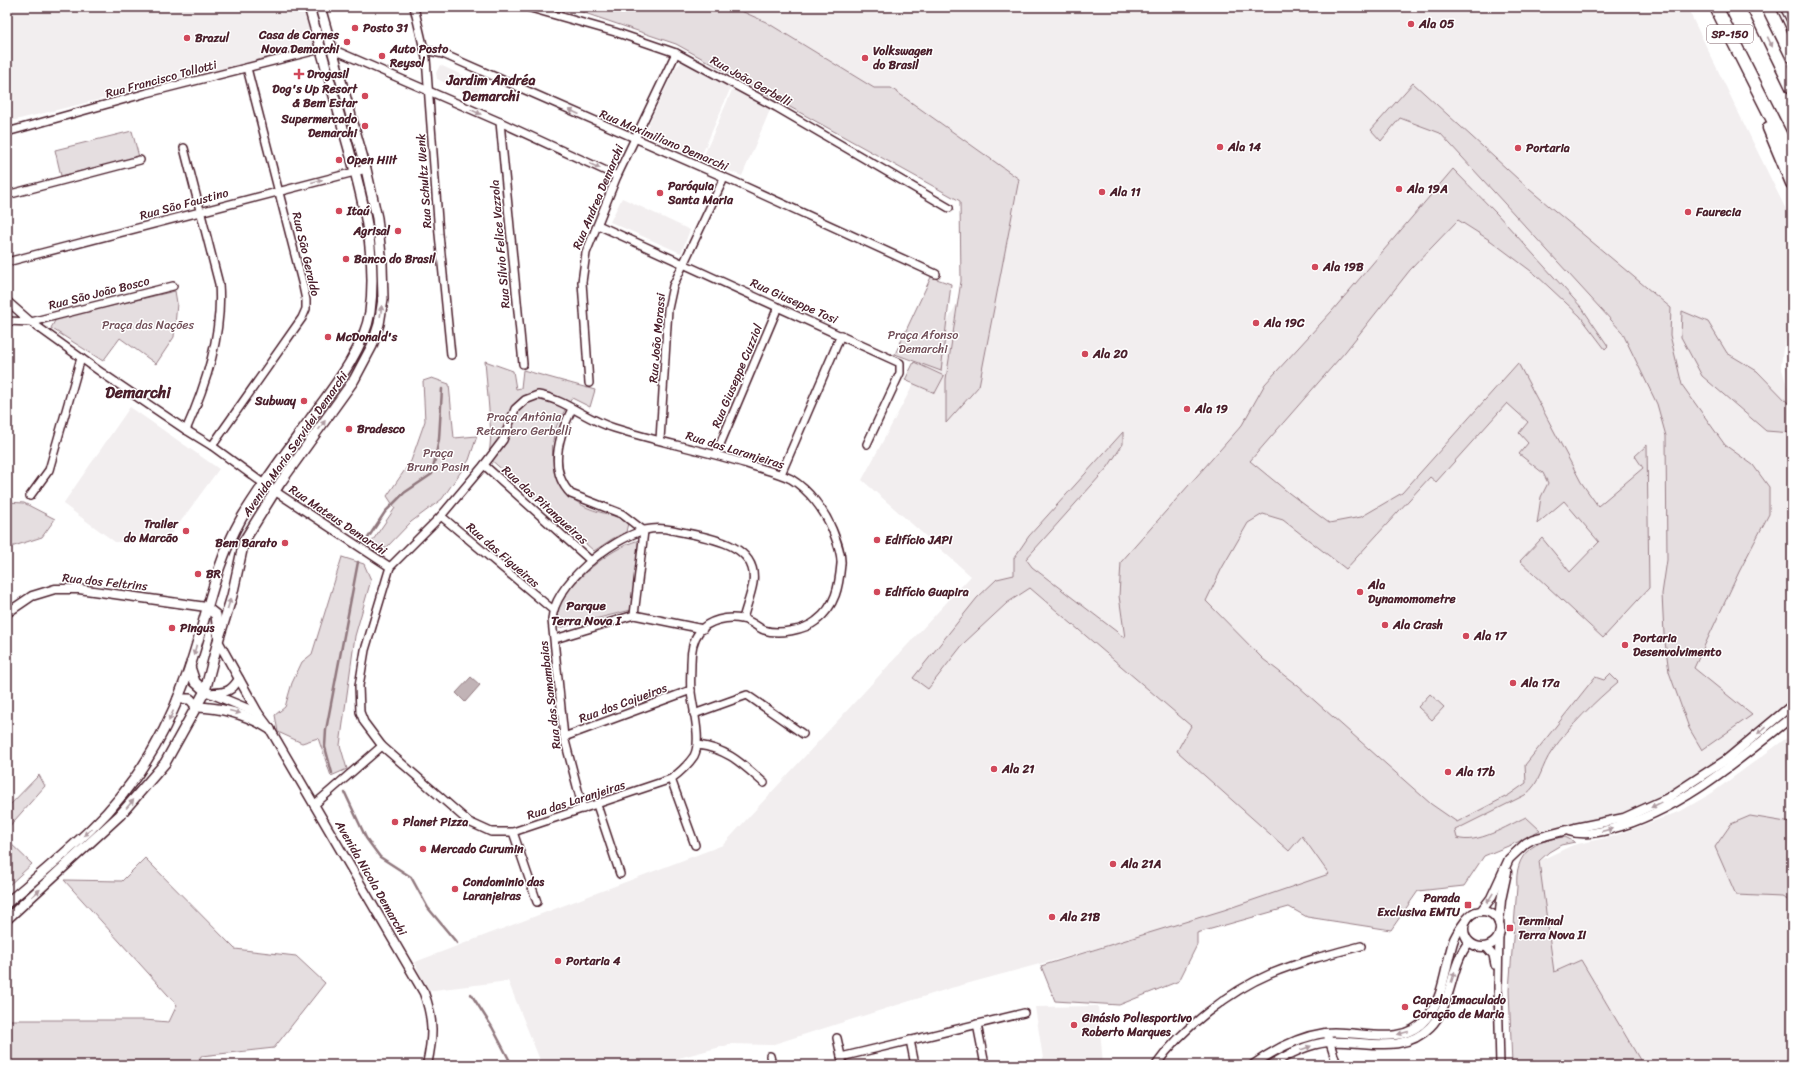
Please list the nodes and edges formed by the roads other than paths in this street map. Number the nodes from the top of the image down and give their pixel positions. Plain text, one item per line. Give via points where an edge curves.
1 (309, 7) edge
2 (320, 7) edge
3 (414, 7) edge
4 (527, 7) edge
5 (1716, 7) edge
6 (1753, 7) edge
7 (1768, 7) edge
8 (1785, 7) edge
9 (1792, 20) edge
10 (321, 49) junction
11 (332, 49) junction
12 (425, 50) junction
13 (676, 53) junction
14 (1792, 56) edge
15 (1744, 61) junction
16 (247, 68) junction
17 (1792, 86) edge
18 (428, 90) junction
19 (500, 122) junction
20 (7, 132) edge
21 (635, 139) junction
22 (184, 148) dead end
23 (1792, 158) edge
24 (140, 160) dead end
25 (366, 169) junction
26 (355, 171) junction
27 (617, 176) junction
28 (724, 178) junction
29 (1792, 183) edge
30 (279, 190) junction
31 (7, 195) edge
32 (949, 208) dead end
33 (201, 211) junction
34 (598, 225) junction
35 (7, 262) edge
36 (684, 263) junction
37 (936, 274) dead end
38 (173, 286) dead end
39 (7, 301) edge
40 (778, 307) junction
41 (7, 321) edge
42 (31, 322) junction
43 (841, 335) junction
44 (451, 355) dead end
45 (81, 358) junction
46 (523, 364) dead end
47 (588, 383) dead end
48 (572, 409) junction
49 (186, 430) junction
50 (660, 440) junction
51 (867, 444) dead end
52 (212, 446) junction
53 (716, 454) junction
54 (484, 465) junction
55 (781, 474) junction
56 (264, 484) junction
57 (275, 490) junction
58 (30, 496) dead end
59 (440, 516) junction
60 (644, 531) junction
61 (591, 561) junction
62 (390, 567) junction
63 (206, 607) junction
64 (553, 610) junction
65 (7, 613) edge
66 (634, 615) junction
67 (743, 619) junction
68 (703, 629) junction
69 (555, 639) junction
70 (218, 641) junction
71 (190, 667) junction
72 (239, 679) junction
73 (691, 690) junction
74 (209, 692) junction
75 (178, 699) junction
76 (1792, 705) edge
77 (197, 707) junction
78 (258, 712) junction
79 (694, 714) junction
80 (1792, 717) edge
81 (270, 729) junction
82 (803, 734) dead end
83 (564, 737) junction
84 (698, 744) junction
85 (382, 746) junction
86 (671, 779) junction
87 (764, 783) dead end
88 (314, 805) junction
89 (597, 805) junction
90 (582, 809) junction
91 (1569, 831) junction
92 (513, 832) junction
93 (696, 845) dead end
94 (1509, 859) junction
95 (620, 874) dead end
96 (537, 902) dead end
97 (7, 904) edge
98 (1481, 911) junction
99 (7, 919) edge
100 (1467, 919) junction
101 (1499, 924) junction
102 (1500, 933) junction
103 (1469, 942) junction
104 (1361, 946) dead end
105 (1486, 946) junction
106 (1498, 987) junction
107 (1024, 1013) dead end
108 (977, 1024) junction
109 (1327, 1033) junction
110 (837, 1038) dead end
111 (910, 1040) junction
112 (1329, 1042) junction
113 (770, 1056) dead end
114 (841, 1057) junction
115 (427, 1065) edge
116 (772, 1065) edge
117 (843, 1065) edge
118 (915, 1065) edge
119 (985, 1065) edge
120 (1156, 1065) edge
121 (1253, 1065) edge
122 (1271, 1065) edge
123 (1337, 1065) edge
124 (1500, 1065) edge

1 - 10 main road, Avenida Maria Servidei Demarchi
2 - 11 main road, Avenida Maria Servidei Demarchi
3 - 12 street, Rua Schultz Wenk
4 - 13 street, Rua João Gerbelli via 615,32
5 - 15 highway, SP-150
6 -> 17 highway, SP-150
7 - 14 highway
8 - 9 main road
10 - 11 street, Rua Francisco Tollotti
10 - 16 street, Rua Francisco Tollotti
10 - 26 main road, Avenida Maria Servidei Demarchi
11 - 18 street
11 - 25 main road, Avenida Maria Servidei Demarchi
12 - 18 street, Rua Schultz Wenk
21 -> 12 street, Rua Maximiliano Demarchi via 442,54
13 - 21 street, Rua Andrea Demarchi
13 - 32 street, Rua João Gerbelli via 776,107
15 - 23 highway, SP-150
15 - 29 highway
16 - 20 street, Rua Francisco Tollotti
16 - 30 street, Rua São Geraldo
18 -> 19 street
18 - 44 street, Rua Schultz Wenk
19 -> 27 street
19 - 46 street, Rua Sílvio Felice Vazzola
21 - 27 street, Rua Andrea Demarchi
21 - 28 street, Rua Maximiliano Demarchi
22 - 33 street
24 - 31 street
25 - 26 street, Rua São Faustino
57 -> 25 main road, Avenida Maria Servidei Demarchi via 354,380 372,346 379,324 382,299 380,248 377,218
30 -> 26 street, Rua São Faustino
26 - 56 main road, Avenida Maria Servidei Demarchi via 366,222 371,269 370,310 365,330 341,376
27 - 34 street, Rua Andrea Demarchi
28 - 36 street, Rua João Morassi
28 - 37 street, Rua Maximiliano Demarchi
30 - 33 street, Rua São Faustino
30 - 52 street, Rua São Geraldo via 305,293 306,309
33 - 35 street, Rua São Faustino
33 - 49 street via 220,284 220,311 206,378
34 - 36 street, Rua Giuseppe Tosi
34 - 47 street, Rua Andrea Demarchi via 589,241 582,282
36 - 40 street, Rua Giuseppe Tosi
36 - 50 street, Rua João Morassi via 673,286 668,309
38 - 42 street, Rua São João Bosco
39 - 42 street, Rua Mateus Demarchi
40 - 43 street, Rua Giuseppe Tosi
40 - 53 street, Rua Giuseppe Cuzziol
41 - 42 street, Rua São João Bosco
42 - 45 street, Rua Mateus Demarchi
43 - 51 street, Rua Giuseppe Tosi via 897,361 901,366
43 - 55 street
45 - 49 street, Rua Mateus Demarchi
45 - 58 street via 49,470
48 - 50 street, Rua das Laranjeiras via 613,428
48 - 54 street, Rua das Laranjeiras via 552,397 538,394 525,400 515,410 503,440
48 - 60 street via 561,432 558,448 558,462 566,489 571,494 622,514
49 - 52 street, Rua Mateus Demarchi
50 - 53 street, Rua das Laranjeiras
52 - 56 street, Rua Mateus Demarchi
53 - 55 street, Rua das Laranjeiras
54 - 59 street, Rua das Laranjeiras
54 - 61 street, Rua das Pitangueiras
55 - 67 street, Rua das Laranjeiras via 804,490 827,517 836,537 841,560 839,587 826,613 808,626 766,631
56 - 57 street, Rua Mateus Demarchi
56 - 63 main road, Avenida Maria Servidei Demarchi via 234,532
57 - 62 street, Rua Mateus Demarchi
70 -> 57 main road, Avenida Maria Servidei Demarchi via 232,596 244,541
59 - 62 street, Rua das Laranjeiras
59 - 64 street, Rua das Figueiras
60 - 61 street via 624,540
60 - 66 street
60 - 67 street via 663,528 722,542 742,552 752,563 753,573 753,583
61 - 64 street via 558,599
62 - 85 street, Rua das Laranjeiras via 365,650 359,686 360,712 364,722
63 - 65 street, Rua dos Feltrins via 79,589 55,589 32,596
63 - 70 main road via 216,615
63 -> 71 main road, Avenida Maria Servidei Demarchi
64 - 69 street, Rua das Samambaias
66 - 68 street
66 - 69 street
67 - 68 street, Rua das Laranjeiras via 722,619 710,623
68 - 73 street, Rua das Laranjeiras via 692,644
69 - 83 street, Rua das Samambaias
70 - 72 street, Avenida Nicola Demarchi
70 - 74 main road, Avenida Maria Servidei Demarchi
71 - 74 main road via 195,682
71 - 75 main road, Avenida Maria Servidei Demarchi
72 - 74 street via 228,692
72 - 78 street, Avenida Nicola Demarchi
73 - 79 street, Rua das Laranjeiras
73 - 83 street, Rua dos Cajueiros
74 - 77 main road, Avenida Maria Servidei Demarchi
74 - 78 street
75 - 77 main road via 190,699
75 -> 97 main road, Avenida Maria Servidei Demarchi via 163,734 127,789 93,828
76 -> 91 street via 1726,760 1666,800 1624,818
77 -> 81 main road via 242,714
99 -> 77 main road, Avenida Maria Servidei Demarchi via 120,815 165,763
78 - 81 street, Avenida Nicola Demarchi
79 - 82 street via 747,695
79 - 84 street, Rua das Laranjeiras
91 -> 80 street via 1600,832 1650,817 1701,786
81 - 88 street, Avenida Nicola Demarchi
83 - 90 street, Rua das Samambaias
84 - 86 street, Rua das Laranjeiras via 694,756
84 - 87 street via 727,752
85 - 88 street
85 - 92 street, Rua das Laranjeiras via 469,822 490,832
86 - 89 street, Rua das Laranjeiras
86 - 93 street
88 - 115 street, Avenida Nicola Demarchi via 424,993 431,1010 433,1028
89 - 90 street, Rua das Laranjeiras
89 - 95 street
90 - 92 street, Rua das Laranjeiras
91 - 94 street via 1533,839
92 - 96 street
94 -> 98 street via 1491,898
94 - 101 street
98 - 100 street via 1475,912
98 - 101 street via 1492,914
100 - 103 street via 1464,931
100 -> 109 street via 1453,942 1436,1004 1420,1026 1400,1034 1383,1036
101 - 102 street
102 - 105 street via 1494,942
102 - 106 street
103 - 105 street via 1480,947
112 -> 103 street via 1389,1045 1418,1037 1437,1020 1459,958
104 - 120 street via 1299,963 1247,986 1227,998 1195,1024
105 - 106 street via 1495,960
106 - 124 street
107 - 108 street
108 - 111 street
108 - 119 street
109 - 112 street
109 - 121 street via 1287,1044
110 - 114 street
111 - 114 street
111 - 118 street
122 -> 112 street via 1297,1051
112 - 123 street
113 - 116 street
114 - 117 street

